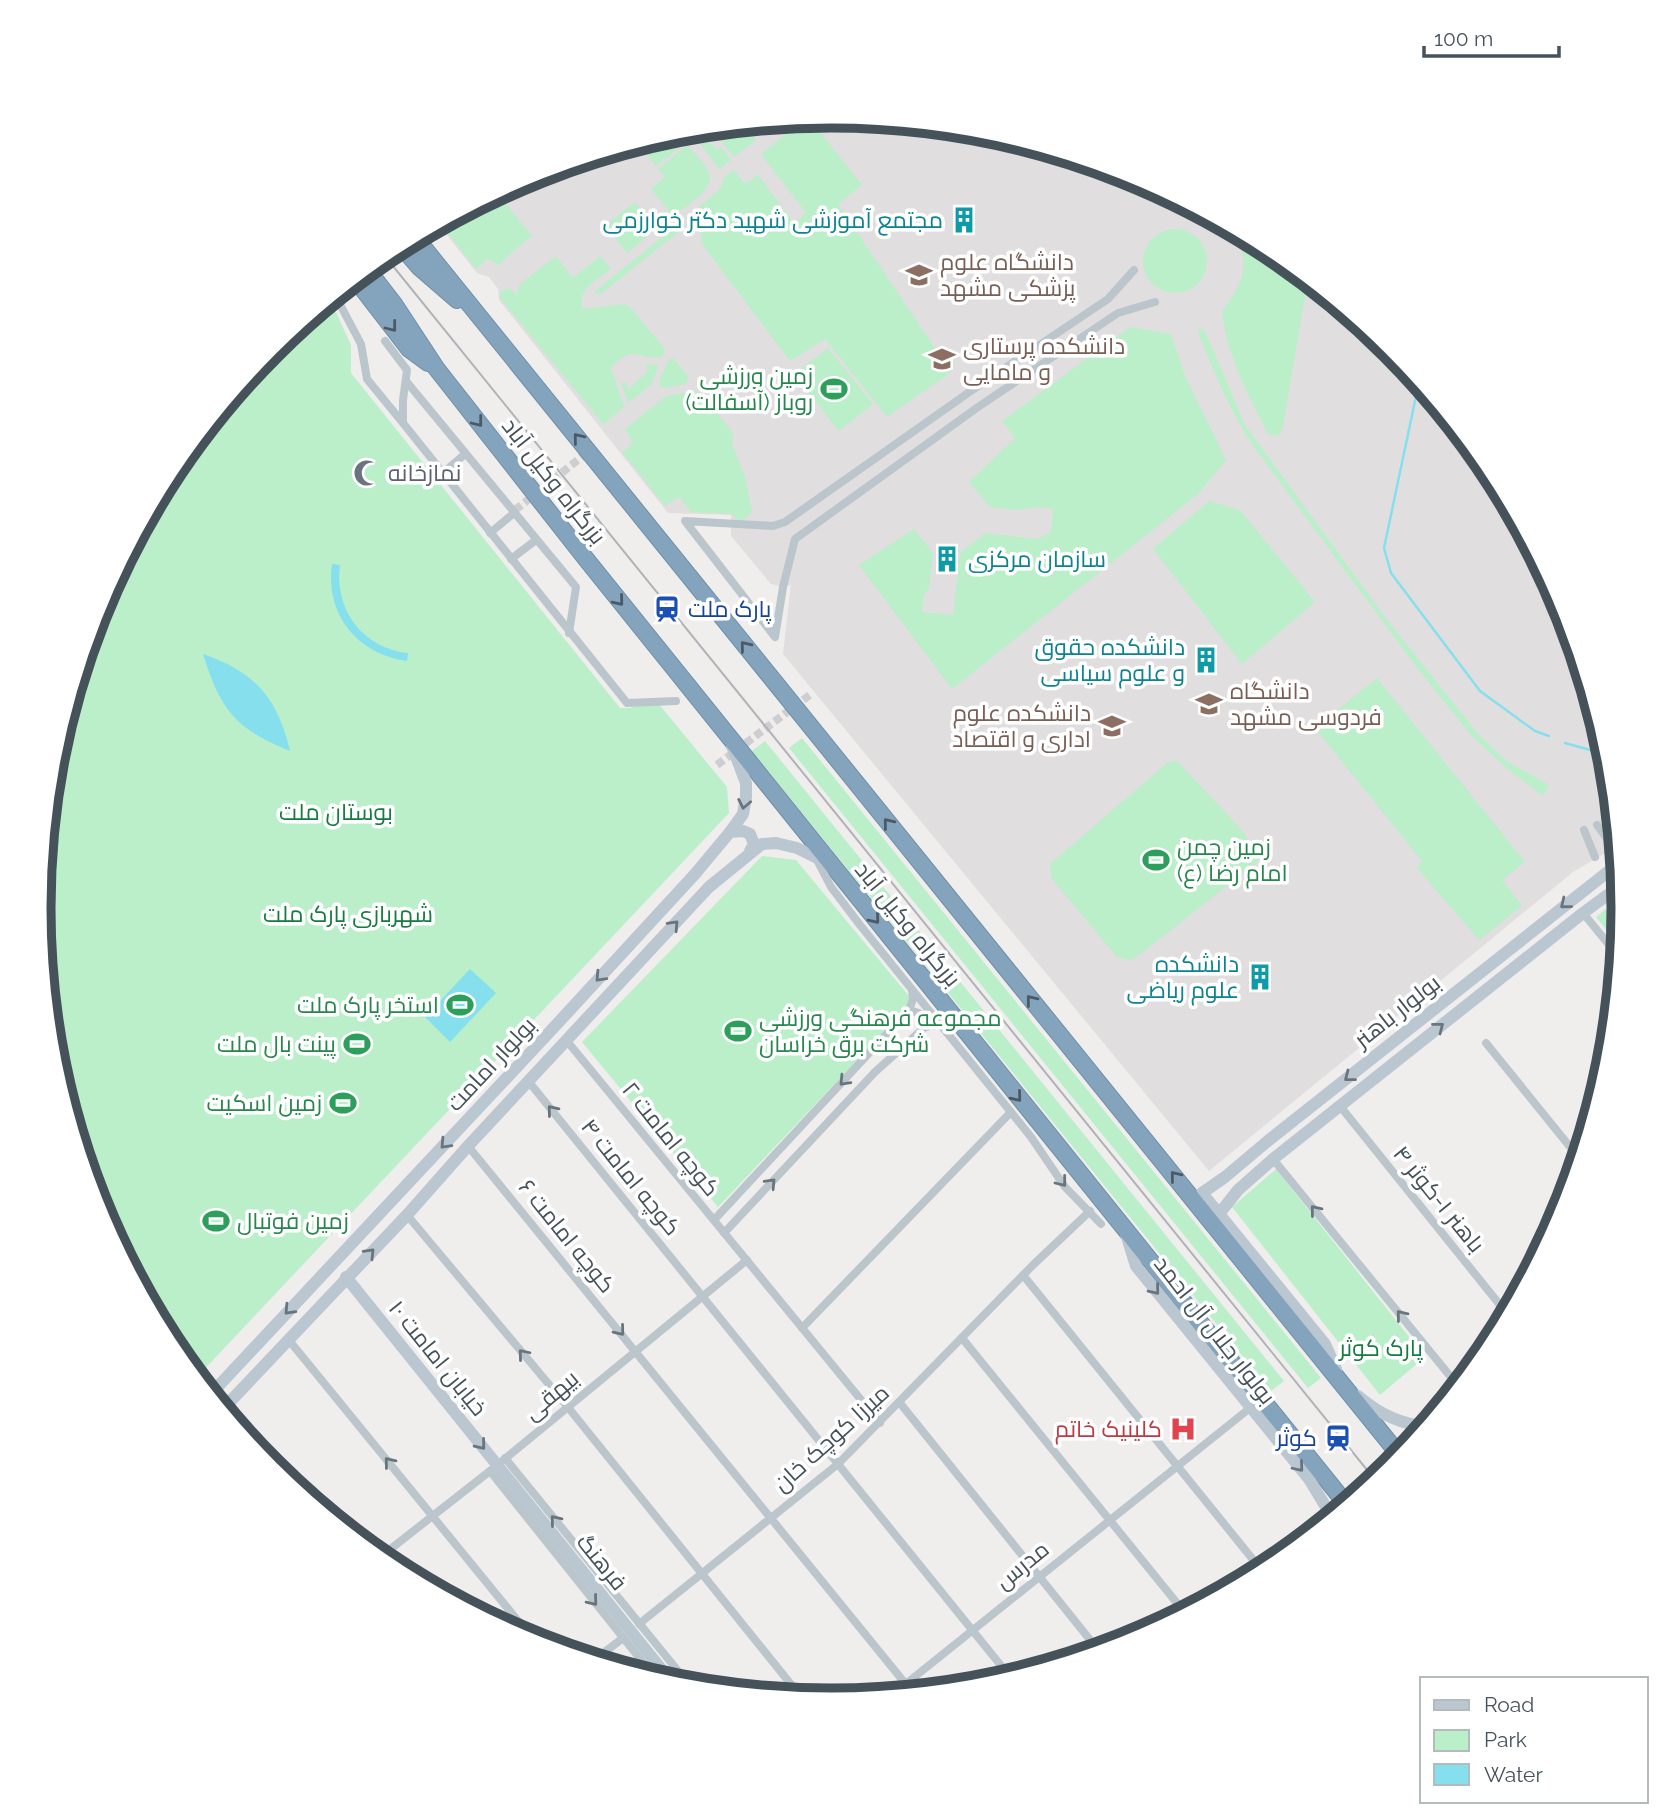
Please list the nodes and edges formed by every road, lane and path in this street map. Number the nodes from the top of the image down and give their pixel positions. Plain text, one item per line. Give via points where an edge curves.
1 (428, 241) edge
2 (422, 245) edge
3 (408, 254) edge
4 (1134, 270) dead end
5 (373, 277) edge
6 (360, 286) edge
7 (1155, 302) dead end
8 (339, 303) edge
9 (488, 327) junction
10 (385, 341) dead end
11 (436, 368) junction
12 (405, 381) junction
13 (403, 423) junction
14 (466, 454) junction
15 (443, 473) junction
16 (514, 513) junction
17 (490, 533) junction
18 (536, 540) junction
19 (511, 559) junction
20 (569, 633) junction
21 (677, 701) dead end
22 (730, 739) junction
23 (1597, 825) dead end
24 (1584, 830) dead end
25 (730, 832) junction
26 (1608, 840) edge
27 (750, 852) junction
28 (815, 855) junction
29 (1595, 857) dead end
30 (832, 866) junction
31 (1610, 870) edge
32 (1611, 892) edge
33 (1583, 912) junction
34 (1610, 946) edge
35 (912, 990) junction
36 (909, 1010) junction
37 (941, 1024) junction
38 (925, 1027) junction
39 (567, 1041) junction
40 (1486, 1043) dead end
41 (1368, 1061) junction
42 (1379, 1074) junction
43 (529, 1082) junction
44 (1340, 1106) junction
45 (1010, 1112) junction
46 (799, 1129) junction
47 (811, 1141) junction
48 (468, 1146) junction
49 (1573, 1150) edge
50 (1273, 1159) junction
51 (1225, 1177) junction
52 (1238, 1190) junction
53 (1090, 1211) junction
54 (1219, 1214) junction
55 (407, 1215) junction
56 (714, 1220) junction
57 (1101, 1224) dead end
58 (1124, 1230) junction
59 (724, 1233) junction
60 (1251, 1253) junction
61 (747, 1260) junction
62 (1250, 1271) junction
63 (1023, 1275) junction
64 (346, 1277) junction
65 (702, 1296) junction
66 (1502, 1307) edge
67 (802, 1328) junction
68 (289, 1339) junction
69 (962, 1339) junction
70 (636, 1350) junction
71 (1453, 1379) edge
72 (1341, 1382) junction
73 (216, 1388) edge
74 (228, 1403) edge
75 (900, 1403) junction
76 (566, 1406) junction
77 (1250, 1408) junction
78 (880, 1423) junction
79 (1417, 1425) edge
80 (1394, 1448) edge
81 (838, 1464) junction
82 (497, 1465) junction
83 (1177, 1466) junction
84 (1341, 1498) edge
85 (1328, 1510) edge
86 (432, 1514) junction
87 (772, 1517) junction
88 (1110, 1520) junction
89 (388, 1550) edge
90 (1255, 1562) edge
91 (702, 1573) junction
92 (1040, 1576) junction
93 (1179, 1606) edge
94 (520, 1624) edge
95 (639, 1624) junction
96 (973, 1630) junction
97 (622, 1637) junction
98 (1093, 1643) edge
99 (602, 1654) edge
100 (646, 1666) edge
101 (1004, 1669) edge
102 (662, 1670) edge
103 (680, 1674) edge
104 (906, 1684) joint
105 (794, 1688) edge

1 - 9 highway
2 - 9 highway, بزرگراه وکیل آباد
3 - 9 highway, بزرگراه وکیل آباد
4 - 7 street via 1108,299 785,522 774,526 685,521 775,637 795,539 1118,313
5 - 11 highway, بزرگراه وکیل آباد
6 -> 11 highway, بزرگراه وکیل آباد via 409,349
8 - 13 street via 362,344 367,379
62 -> 9 highway, بزرگراه وکیل آباد
10 - 12 street via 407,370
11 -> 22 highway, بزرگراه وکیل آباد
12 - 13 street
12 - 14 street
13 - 15 street
14 - 15 street
14 - 16 street
15 - 17 street
16 - 17 street
16 - 18 street
17 - 19 street
18 - 19 street
18 - 20 street via 576,587
19 - 20 street
20 - 21 street via 627,703
22 -> 25 main road, بولوار امامت via 746,783 743,814
22 - 30 highway, بزرگراه وکیل آباد
23 - 26 street
24 - 29 street
25 - 27 main road via 750,834 754,844
25 -> 73 main road, بولوار امامت
27 - 28 main road, بولوار امامت via 762,844 776,843
39 -> 27 main road, بولوار امامت via 709,887
28 - 30 main road, بولوار امامت
28 - 35 street via 831,887
30 -> 58 highway, بزرگراه وکیل آباد
31 -> 41 main road, بولوار باهنر
32 - 33 main road, بولوار باهنر
33 - 34 street
42 -> 33 main road, بولوار باهنر
35 - 36 street
35 - 37 street
36 - 38 street via 919,1013
36 -> 46 street
37 - 38 street
37 - 45 street
38 - 47 street via 875,1072
39 - 43 main road, بولوار امامت
39 - 56 street, کوچه امامت ۲
40 - 49 street
41 - 42 main road
41 -> 51 main road, بولوار باهنر
42 - 44 main road, بولوار باهنر
43 - 48 main road, بولوار امامت
65 -> 43 street, کوچه امامت ۴
44 - 50 main road, بولوار باهنر
44 - 66 street, باهنر ۱-کوثر ۴
45 -> 53 street via 1065,1186
45 - 67 street
46 - 47 street
46 - 56 street
59 -> 47 street
48 - 55 main road, بولوار امامت
48 -> 70 street, کوچه امامت ۶
50 - 52 main road, بولوار باهنر
71 -> 50 street
51 - 52 main road via 1228,1185
51 - 54 main road, بولوار باهنر via 1202,1193
52 - 54 main road, بولوار باهنر
53 - 57 street
53 - 63 street, میرزا کوچک خان
54 - 60 main road
64 -> 55 main road, بولوار امامت
76 -> 55 street
56 - 59 street, کوچه امامت ۲
58 -> 77 main road, بولوار جلال آل احمد via 1136,1266
58 - 84 highway, بزرگراه وکیل آباد
59 - 61 street, کوچه امامت ۲
60 - 62 highway
60 - 72 main road via 1325,1344
61 - 65 street, بیهقی
61 - 67 street, کوچه امامت ۲
62 - 72 highway, بزرگراه وکیل آباد
63 - 69 street, میرزا کوچک خان
63 - 83 street
64 - 68 main road, بولوار امامت
64 -> 82 main road, خیابان امامت ۱۰
65 - 70 street, بیهقی
65 - 81 street, کوچه امامت ۴
67 - 78 street, کوچه امامت ۲
68 - 74 main road, بولوار امامت
86 -> 68 street
69 - 75 street, میرزا کوچک خان
69 - 88 street
70 - 76 street, بیهقی
70 - 87 street, کوچه امامت ۶
72 - 79 main road via 1381,1414
72 - 80 highway, بزرگراه وکیل آباد
75 - 78 street, میرزا کوچک خان
75 - 92 street
76 - 82 street, بیهقی
76 - 91 street
77 - 83 street, مدرس
77 -> 85 main road, بولوار جلال آل احمد via 1309,1479
78 - 81 street, میرزا کوچک خان
81 - 87 street, میرزا کوچک خان
81 - 96 street, کوچه امامت ۴
82 - 86 street, بیهقی
95 -> 82 street
82 -> 97 street
82 - 102 main road, فرهنگ
83 - 88 street, مدرس
83 - 90 street
86 - 89 street, بیهقی
86 - 94 street
87 - 91 street, میرزا کوچک خان
87 - 104 street, کوچه امامت ۶
88 - 92 street, مدرس
88 - 93 street
91 - 95 street, میرزا کوچک خان
91 - 105 street
92 - 96 street, مدرس
92 - 98 street
95 - 103 street
96 - 101 street, کوچه امامت ۴
96 - 104 street, مدرس
97 - 99 street
97 - 100 street

